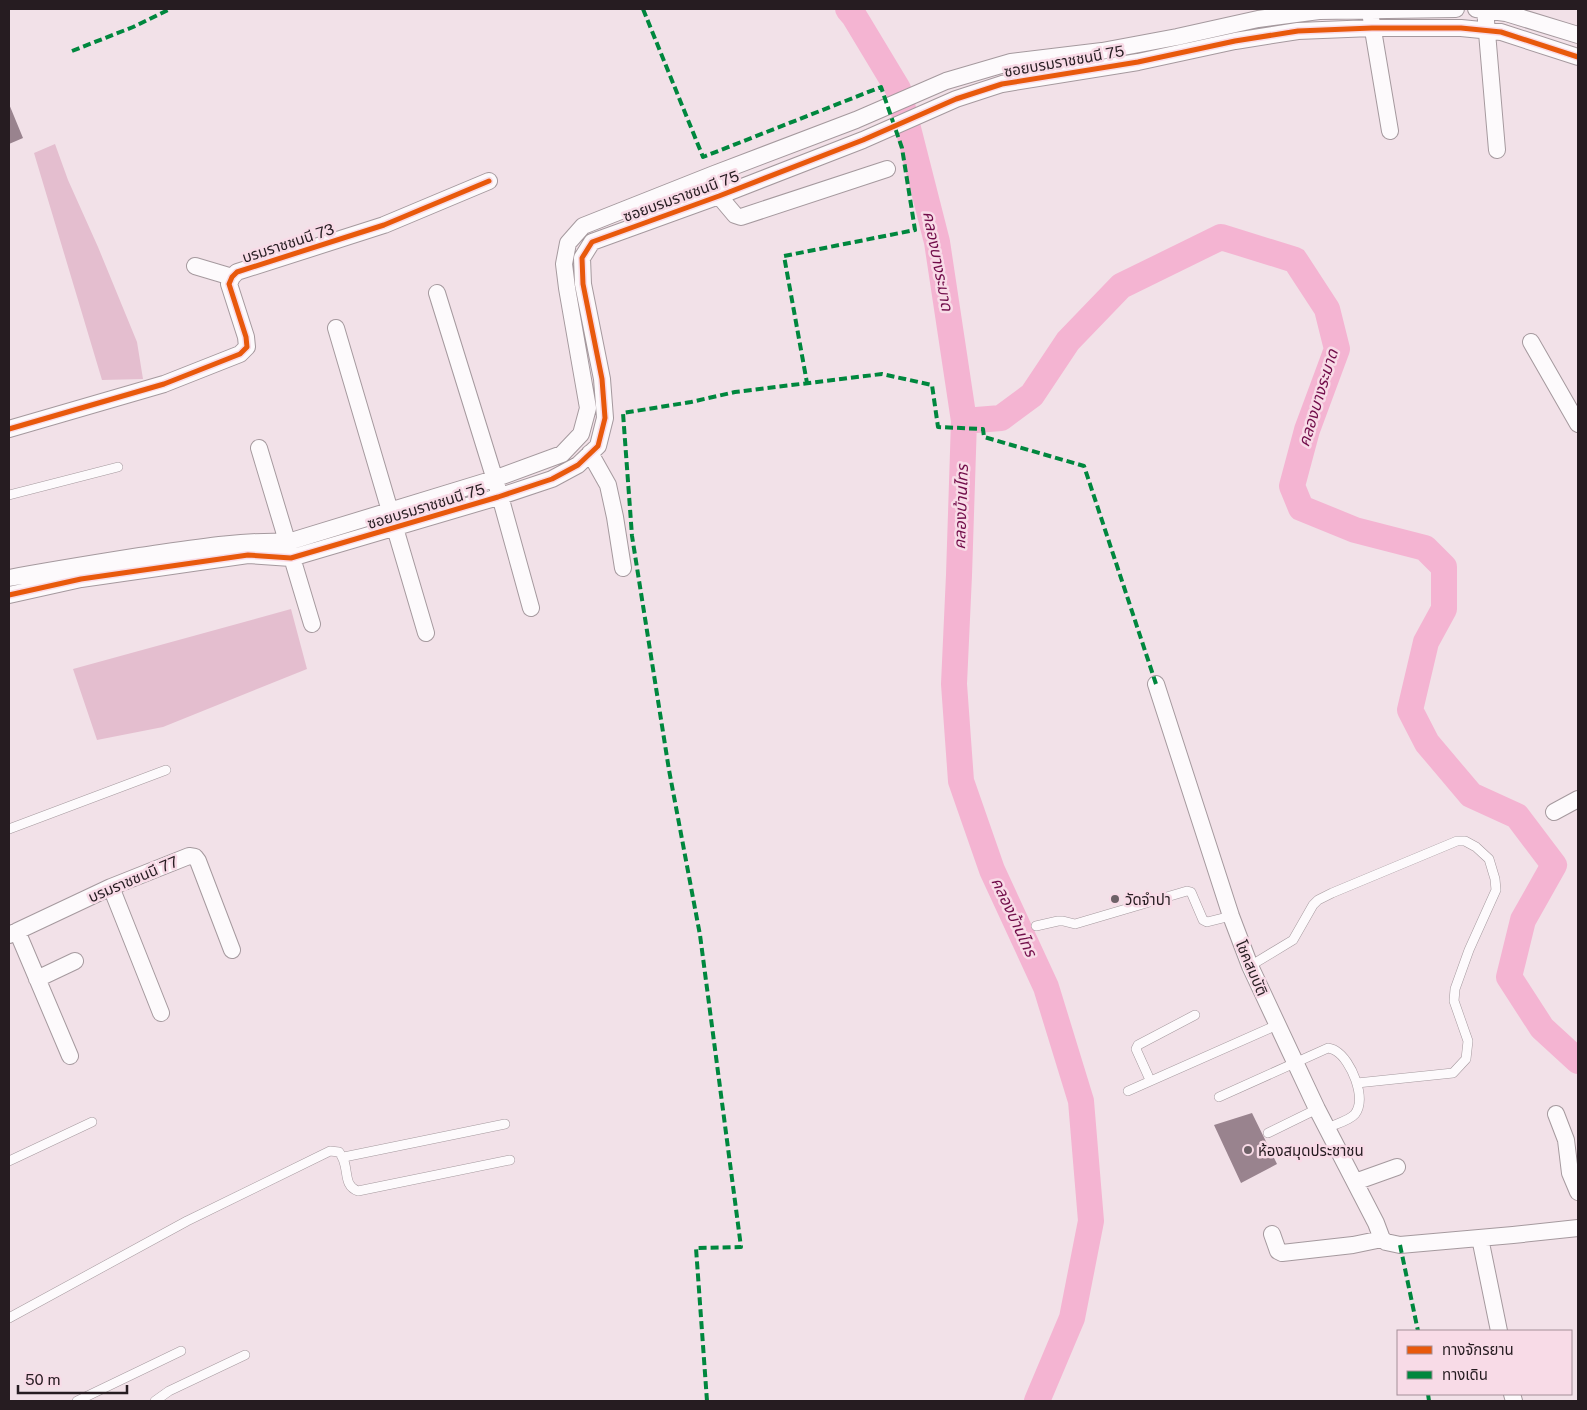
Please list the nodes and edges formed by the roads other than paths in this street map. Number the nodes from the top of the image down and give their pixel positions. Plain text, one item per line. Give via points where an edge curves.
1 (1456, 9) edge
2 (1481, 9) edge
3 (1370, 10) edge
4 (1372, 28) junction
5 (1488, 31) junction
6 (1578, 35) edge
7 (1578, 57) edge
8 (1390, 131) dead end
9 (1498, 150) dead end
10 (887, 169) dead end
11 (714, 174) junction
12 (490, 181) dead end
13 (719, 196) junction
14 (195, 266) dead end
15 (232, 277) junction
16 (438, 293) dead end
17 (336, 328) dead end
18 (1531, 342) dead end
19 (1578, 424) edge
20 (9, 429) edge
21 (259, 448) dead end
22 (590, 453) junction
23 (118, 467) dead end
24 (494, 479) junction
25 (9, 495) edge
26 (500, 496) junction
27 (389, 512) junction
28 (394, 528) junction
29 (289, 550) junction
30 (623, 568) dead end
31 (9, 578) edge
32 (9, 595) edge
33 (532, 608) dead end
34 (312, 624) dead end
35 (426, 633) dead end
36 (1156, 684) dead end
37 (166, 770) dead end
38 (1578, 799) edge
39 (1554, 812) dead end
40 (9, 829) edge
41 (111, 887) junction
42 (1231, 916) junction
43 (1036, 926) dead end
44 (13, 933) edge
45 (232, 950) dead end
46 (75, 961) dead end
47 (1250, 966) junction
48 (37, 979) junction
49 (161, 1014) dead end
50 (1195, 1015) dead end
51 (1277, 1025) junction
52 (70, 1056) dead end
53 (1295, 1062) junction
54 (1150, 1080) junction
55 (1357, 1083) junction
56 (1128, 1091) dead end
57 (1220, 1097) dead end
58 (1317, 1109) junction
59 (1556, 1114) dead end
60 (92, 1122) dead end
61 (505, 1124) dead end
62 (1327, 1128) junction
63 (1268, 1133) dead end
64 (344, 1157) junction
65 (510, 1160) dead end
66 (9, 1161) edge
67 (1397, 1167) dead end
68 (1355, 1182) junction
69 (1578, 1192) edge
70 (1578, 1228) edge
71 (1272, 1234) dead end
72 (1480, 1238) junction
73 (1382, 1239) junction
74 (9, 1318) edge
75 (1499, 1330) edge
76 (180, 1351) dead end
77 (245, 1355) dead end
78 (77, 1401) edge
79 (155, 1401) edge

1 - 3 street, ซอยบรมราชชนนี 75
2 - 5 street
2 - 6 street via 1506,13
3 - 4 street
3 - 11 street, ซอยบรมราชชนนี 75 via 1319,11 1258,18 1111,49 1011,62 946,81 856,120
4 - 5 street, ซอยบรมราชชนนี 75
4 - 8 street
4 - 13 street, ซอยบรมราชชนนี 75 via 1298,31 1002,84
5 - 7 street, ซอยบรมราชชนนี 75
5 - 9 street
10 - 13 street via 744,216 735,216
11 - 13 street
11 - 24 street, ซอยบรมราชชนนี 75 via 584,226 568,243 564,264 588,408 581,434 562,454
12 - 15 street, บรมราชชนนี 73 via 384,225 237,272
13 - 22 street, ซอยบรมราชชนนี 75 via 592,242 582,258 583,284 602,379 605,418 598,446
14 - 15 street
15 - 20 street, บรมราชชนนี 73 via 230,284 247,346 240,354 164,384
16 - 24 street
17 - 27 street
18 - 19 street
21 - 29 street
22 - 26 street, ซอยบรมราชชนนี 75 via 552,480
22 - 30 street via 608,486
23 - 25 lane
24 - 26 street
24 - 27 street, ซอยบรมราชชนนี 75
26 - 28 street, ซอยบรมราชชนนี 75
26 - 33 street
27 - 28 street
27 - 29 street, ซอยบรมราชชนนี 75
28 - 29 street, ซอยบรมราชชนนี 75
28 - 35 street
29 - 31 street, ซอยบรมราชชนนี 75 via 261,541 188,548
29 - 32 street, ซอยบรมราชชนนี 75 via 81,579
29 - 34 street
36 - 42 street, โชคสมบัติ
37 - 40 lane
38 - 39 street
41 - 44 street, บรมราชชนนี 77
41 - 45 street, บรมราชชนนี 77 via 189,856 195,857
41 - 49 street
42 - 43 lane via 1206,922 1191,892 1187,891 1074,924 1058,921
42 - 47 street, โชคสมบัติ
44 - 48 street
46 - 48 street
47 - 51 street, โชคสมบัติ
47 - 55 lane via 1293,940 1313,905 1332,893 1457,841 1476,847 1489,859 1496,890 1468,950 1455,989 1454,1001 1468,1041 1466,1059 1454,1073
48 - 52 street
50 - 54 lane via 1138,1045 1136,1049
51 - 53 street, โชคสมบัติ
51 - 54 lane
53 - 55 lane via 1328,1048 1344,1059
53 - 57 lane
53 - 58 street, โชคสมบัติ
54 - 56 lane
55 - 62 lane via 1357,1112
58 - 62 street, โชคสมบัติ
58 - 63 lane
59 - 69 street via 1566,1140 1570,1173
60 - 66 lane
61 - 64 lane
62 - 68 street, โชคสมบัติ
64 - 65 lane via 349,1184 358,1191
64 - 74 lane via 338,1152 324,1153 187,1221
67 - 68 street
68 - 73 street, โชคสมบัติ
70 - 72 street
71 - 73 street via 1278,1251 1282,1253
72 - 73 street via 1400,1244
72 - 75 street
76 - 78 lane
77 - 79 lane via 168,1391

